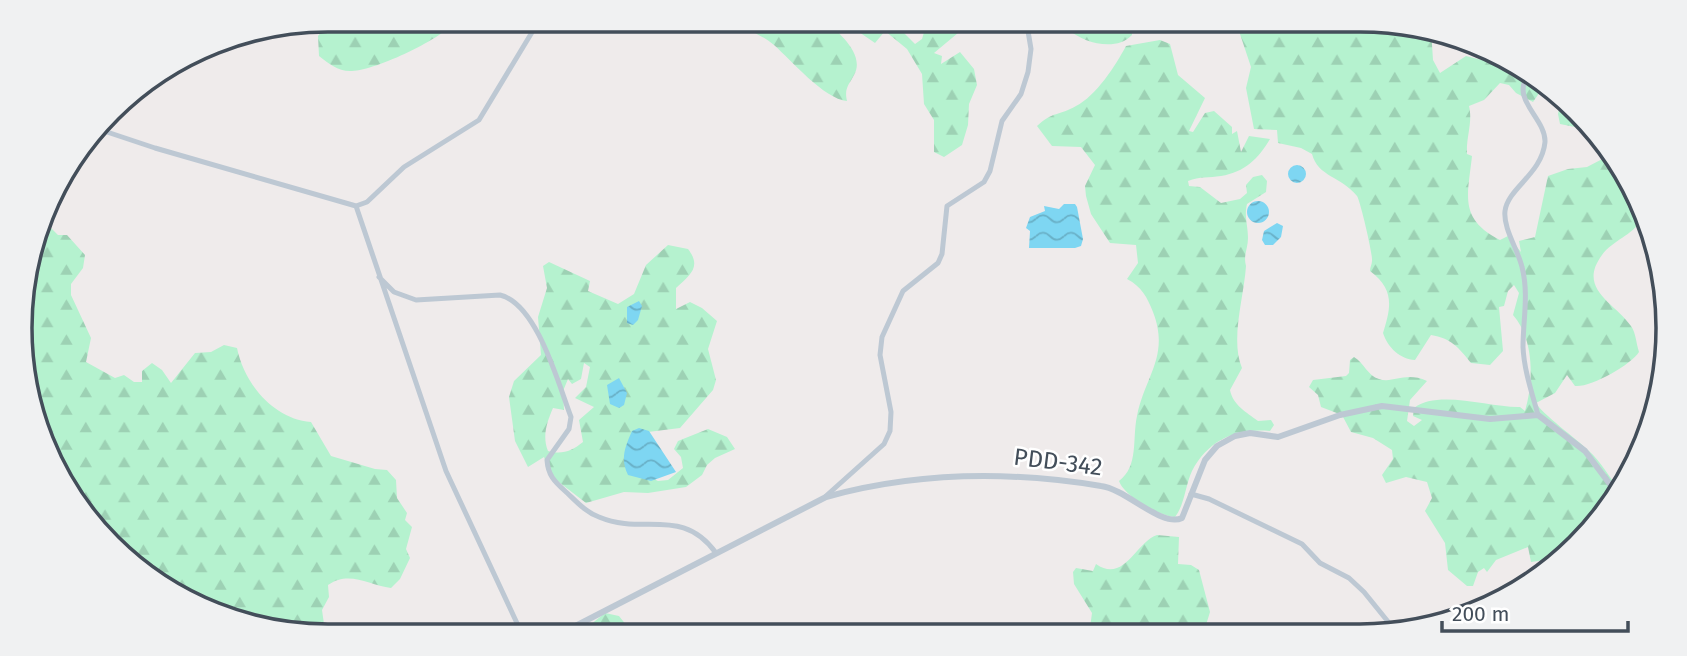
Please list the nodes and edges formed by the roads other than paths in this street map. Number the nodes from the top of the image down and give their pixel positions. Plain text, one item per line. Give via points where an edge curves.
1 (532, 32) edge
2 (1028, 32) edge
3 (1525, 82) edge
4 (106, 132) edge
5 (356, 206) junction
6 (379, 277) junction
7 (1538, 415) junction
8 (1611, 485) edge
9 (1191, 494) junction
10 (826, 497) junction
11 (716, 553) junction
12 (1389, 623) edge
13 (517, 624) edge
14 (579, 624) edge

1 - 5 street via 479,120 404,167 367,202
2 - 10 street via 1028,72 1021,94 1002,121 990,171 984,183 947,206 938,263 903,291 882,337 880,355 890,431 884,444
3 - 7 street via 1525,101 1545,144 1534,172 1509,201 1505,218 1523,268 1525,368
4 - 5 street
5 - 6 street
6 - 11 street via 394,292 416,300 510,298 532,321 571,417 569,429 547,460 552,479 598,517 685,526
6 - 13 street via 446,471
7 - 8 street via 1586,451
7 - 9 street, PDD-342 / PDD-342 via 1490,419 1382,406 1278,437 1235,436 1205,460
9 - 10 street, PDD-342 / PDD-342 via 1182,518 1175,522 1104,486 1017,475 863,487
9 - 12 street via 1302,544 1324,566 1349,578
10 - 11 street, PDD-342 / PDD-342
11 - 14 street, PDD-342 / PDD-342

